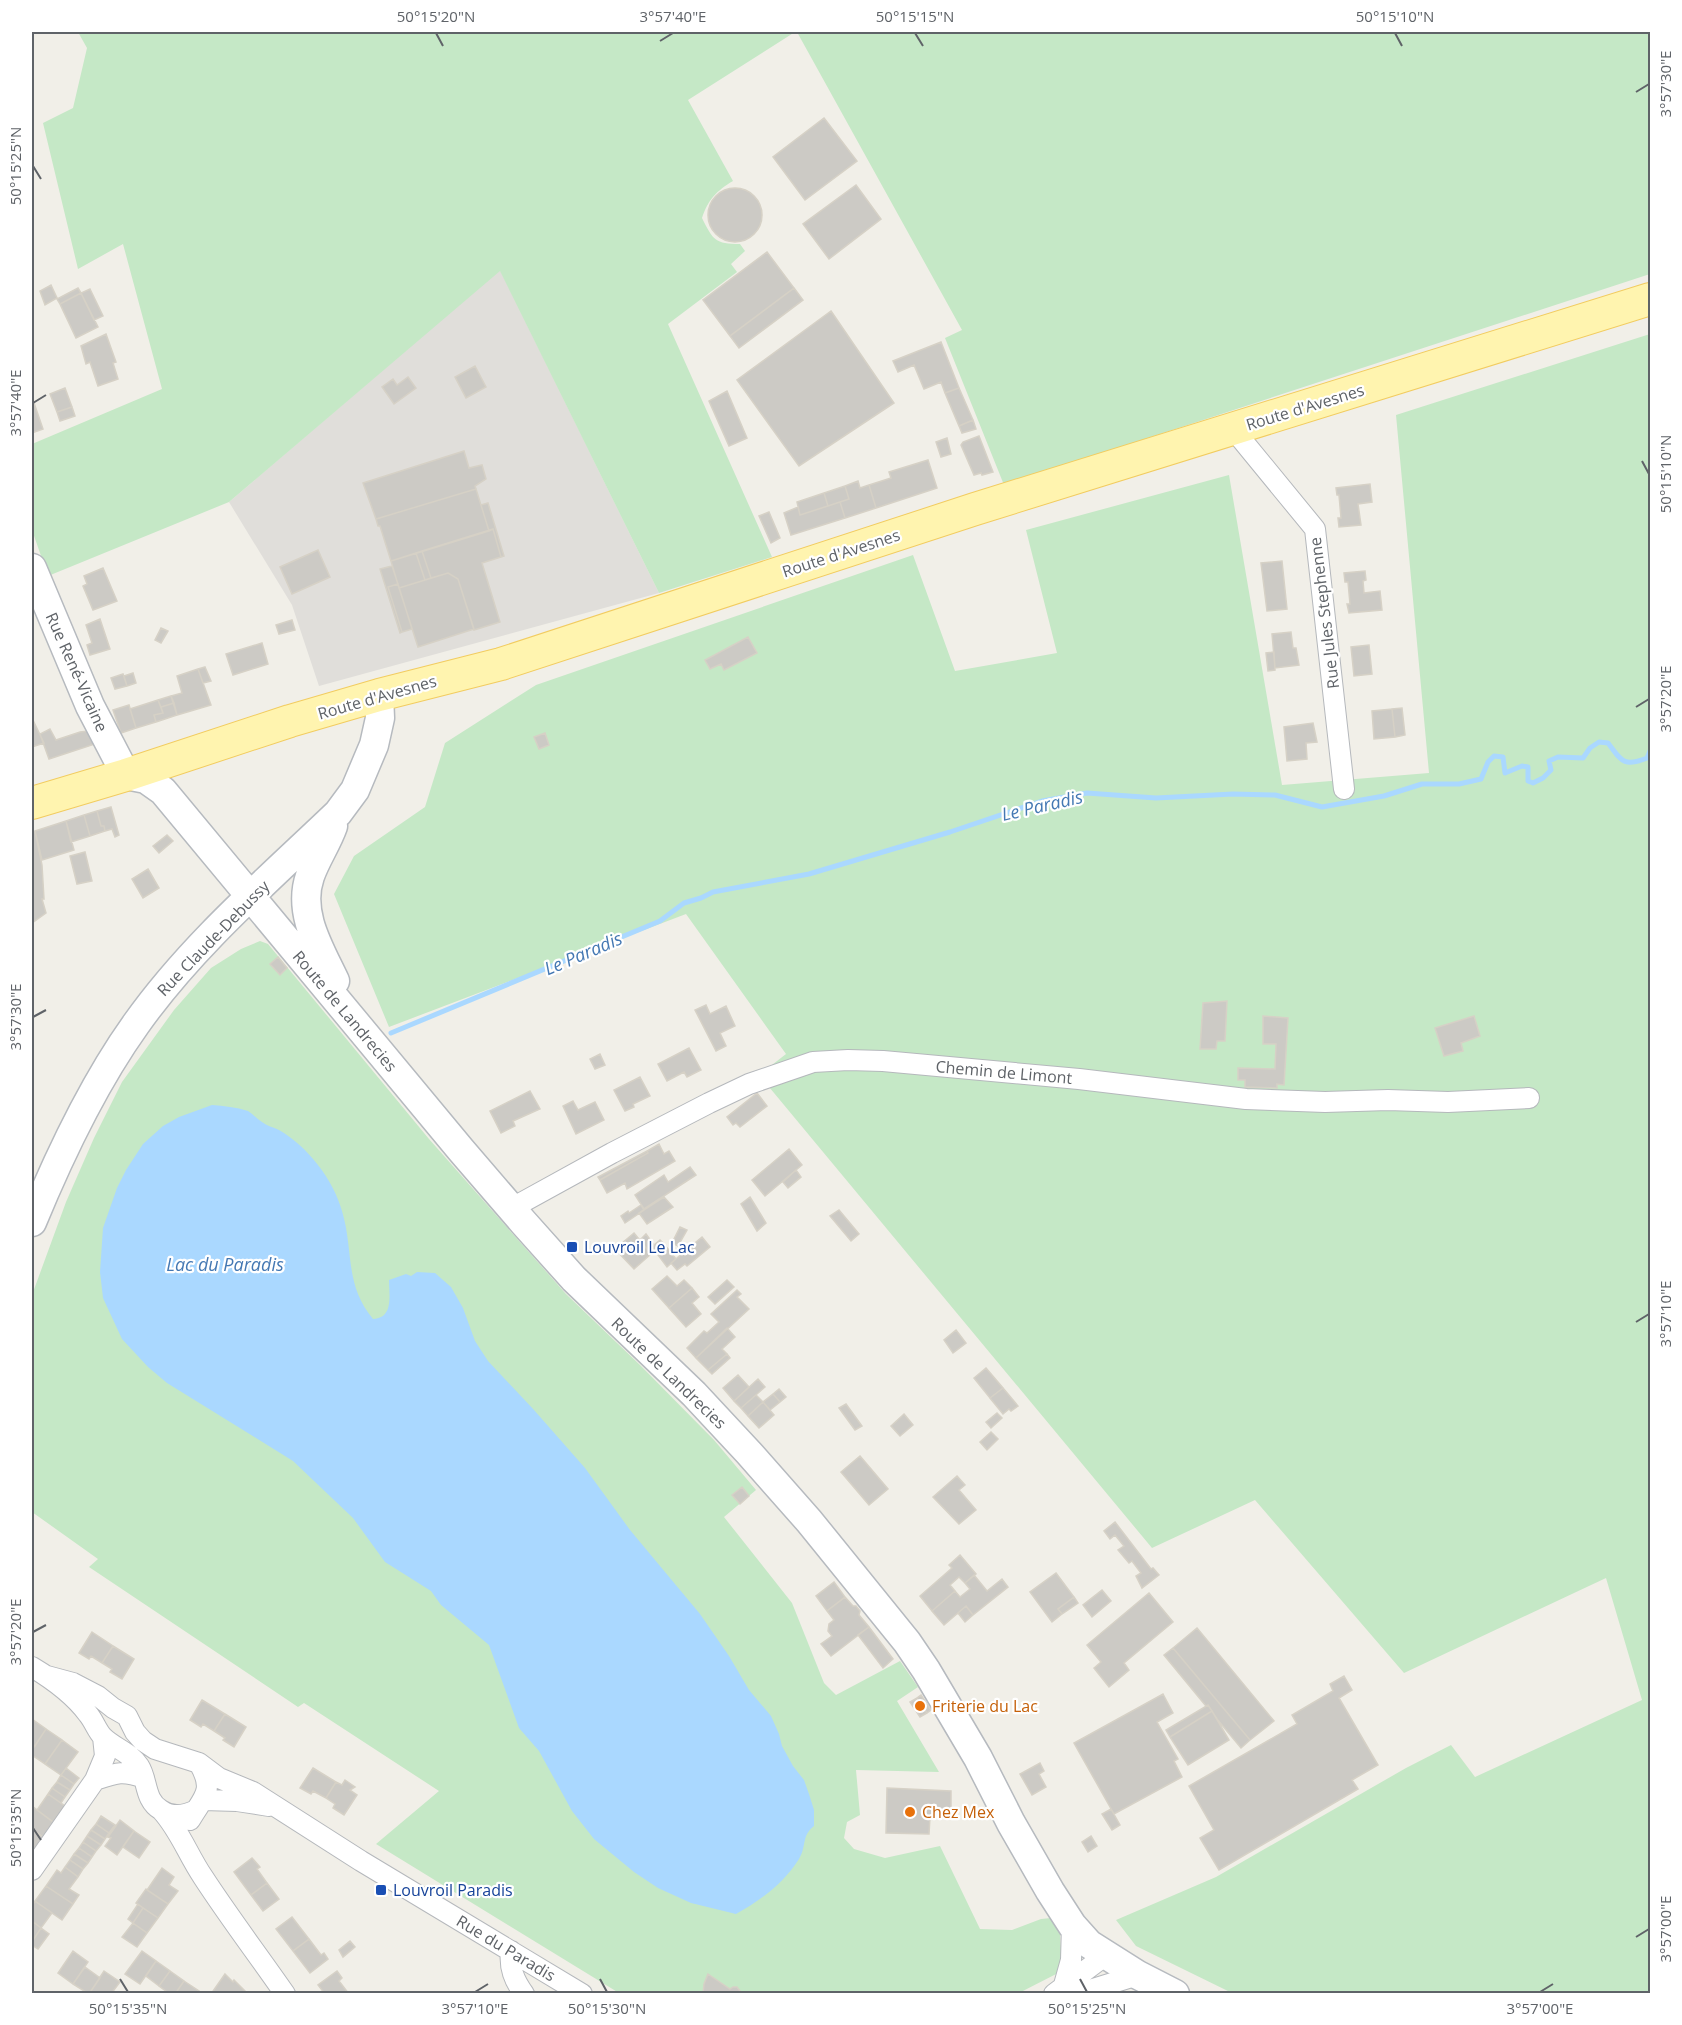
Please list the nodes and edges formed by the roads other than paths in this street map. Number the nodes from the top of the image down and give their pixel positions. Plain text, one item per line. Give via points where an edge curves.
1 (1650, 299) edge
2 (1233, 429) junction
3 (32, 568) edge
4 (379, 695) junction
5 (126, 775) junction
6 (1344, 789) dead end
7 (32, 803) edge
8 (338, 813) junction
9 (252, 896) junction
10 (354, 1021) junction
11 (1529, 1098) dead end
12 (512, 1208) junction
13 (32, 1222) edge
14 (39, 1671) edge
15 (113, 1708) junction
16 (99, 1731) junction
17 (199, 1763) junction
18 (144, 1778) junction
19 (95, 1780) junction
20 (199, 1805) junction
21 (277, 1807) junction
22 (162, 1812) junction
23 (184, 1843) junction
24 (32, 1870) edge
25 (1072, 1925) junction
26 (511, 1951) junction
27 (1106, 1955) junction
28 (1137, 1975) junction
29 (1059, 1989) edge
30 (285, 1994) edge
31 (524, 1994) edge
32 (582, 1994) edge
33 (1083, 1994) edge
34 (1175, 1994) edge

1 - 2 main road, Route d'Avesnes
2 - 4 main road, Route d'Avesnes via 501,664
2 - 6 street, Rue Jules Stephenne via 1315,530
3 - 5 main road, Rue René-Vicaine via 90,706
4 - 5 main road, Route d'Avesnes
4 - 8 main road, Rue Claude-Debussy via 380,718 374,745 355,790
5 - 7 main road, Route d'Avesnes
5 - 9 main road, Route de Landrecies via 146,779 163,790
8 - 9 main road, Rue Claude-Debussy
8 - 10 main road via 310,876 307,915
9 - 10 main road, Route de Landrecies
9 - 13 main road, Rue Claude-Debussy via 185,963 135,1024 77,1124
10 - 12 main road, Route de Landrecies
11 - 12 street, Chemin de Limont via 1448,1102 1258,1099 883,1060 813,1062 749,1084 709,1103
12 - 25 main road, Route de Landrecies via 574,1279 686,1386 749,1453 907,1642
14 - 15 street, Rue du Paradis via 73,1683
14 - 16 street via 78,1703
15 - 16 street via 100,1713
15 - 17 street, Rue du Paradis via 127,1716 135,1732 149,1745
16 - 18 street via 135,1760
16 - 19 street via 105,1756
17 - 20 street via 207,1778 207,1789
17 - 21 street, Rue du Paradis via 219,1778
18 - 19 street via 113,1773
18 - 22 street via 147,1792
19 - 24 street
20 - 21 street, Rue du Paradis via 237,1801
20 - 22 street, Rue du Paradis via 183,1816
20 - 23 street via 186,1828
21 - 26 street, Rue du Paradis
22 - 23 street
23 - 30 street via 203,1878
25 - 27 main road, Route de Landrecies
25 - 29 street via 1071,1960
26 - 31 street via 509,1964
26 - 32 street, Rue du Paradis
27 - 28 main road, Route de Landrecies
27 - 29 street
28 - 33 street
28 - 34 main road, Route de Landrecies

